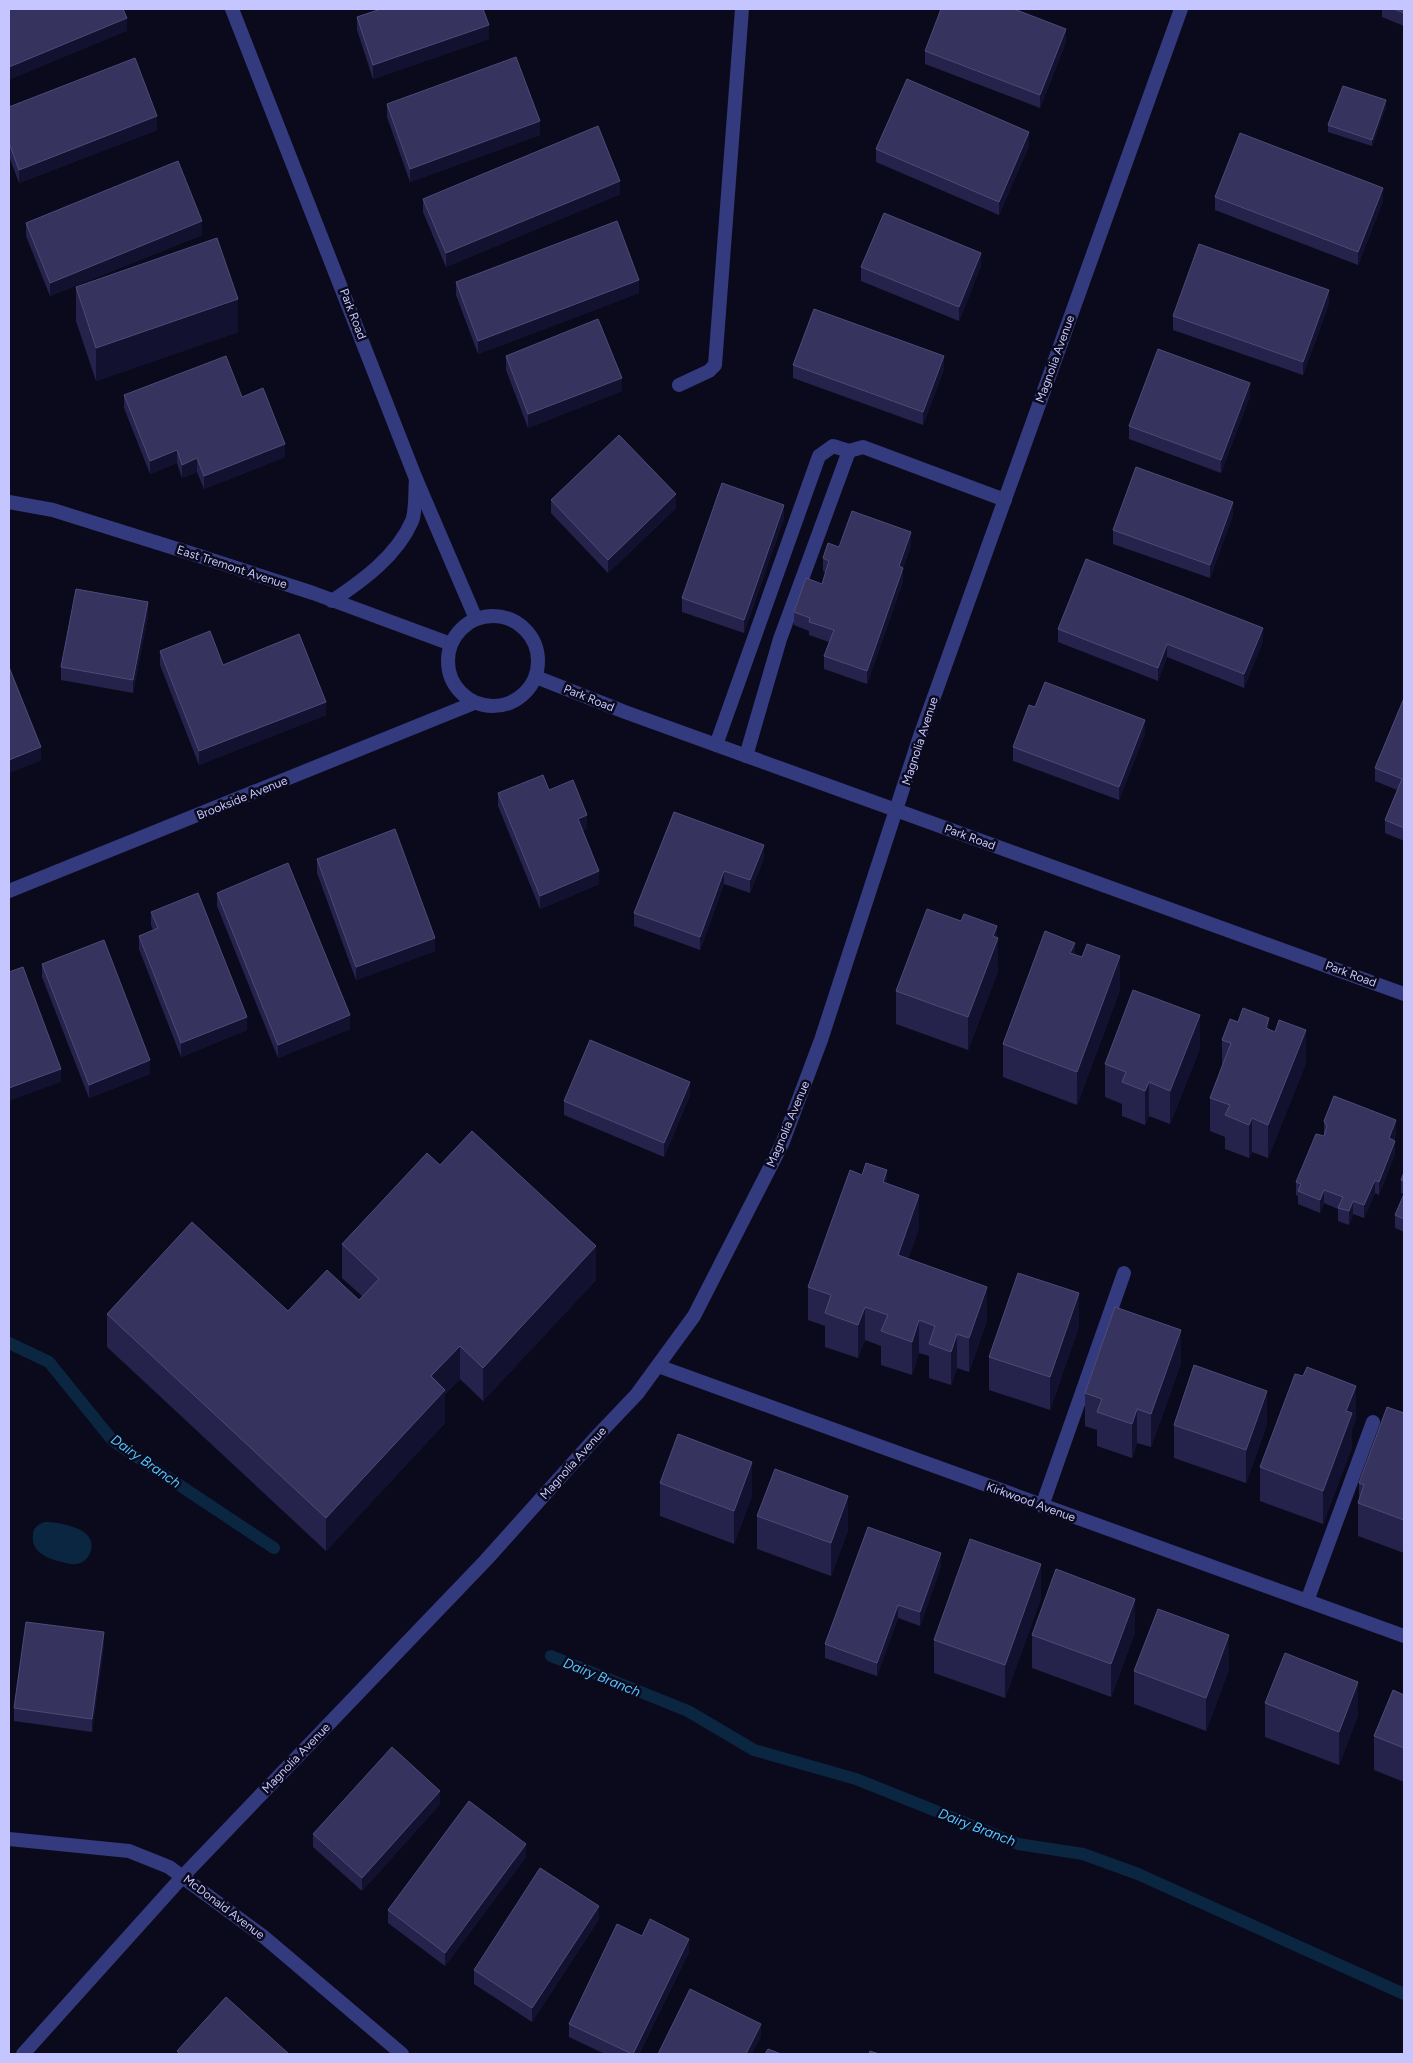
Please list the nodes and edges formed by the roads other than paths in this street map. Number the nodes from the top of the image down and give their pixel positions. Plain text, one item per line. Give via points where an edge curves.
1 (232, 9) edge
2 (742, 9) edge
3 (1181, 9) edge
4 (678, 385) dead end
5 (849, 451) junction
6 (416, 478) junction
7 (1005, 500) junction
8 (9, 502) edge
9 (332, 601) junction
10 (476, 619) junction
11 (451, 644) junction
12 (536, 677) junction
13 (474, 702) junction
14 (716, 745) junction
15 (746, 756) junction
16 (897, 811) junction
17 (9, 891) edge
18 (1404, 994) edge
19 (1124, 1273) dead end
20 (658, 1366) junction
21 (1373, 1422) dead end
22 (1042, 1506) junction
23 (1307, 1601) junction
24 (1404, 1636) edge
25 (9, 1839) edge
26 (184, 1875) junction
27 (23, 2054) edge
28 (402, 2054) edge

1 - 6 street, Park Road
2 - 4 street via 715,365
3 - 7 street, Magnolia Avenue
5 - 7 street via 863,447
5 - 14 street via 833,446 819,456
5 - 15 street via 780,639
6 - 9 street via 413,520 396,547 363,580
6 - 10 street, Park Road
7 - 16 street, Magnolia Avenue via 921,734
8 - 9 street, East Tremont Avenue via 53,510
9 - 11 street, East Tremont Avenue
10 - 11 street via 461,629
10 - 12 street via 502,617 525,628 535,642
11 - 13 street via 448,660 451,677 460,692
12 - 13 street via 517,700 504,706 489,707
12 - 14 street, Park Road
13 - 17 street, Brookside Avenue
14 - 15 street, Park Road
15 - 16 street, Park Road
16 - 18 street, Park Road
16 - 20 street, Magnolia Avenue via 821,1040 782,1144 694,1316
19 - 22 street
20 - 22 street, Kirkwood Avenue
20 - 26 street, Magnolia Avenue via 637,1394 486,1560
21 - 23 street
22 - 23 street, Kirkwood Avenue
23 - 24 street, Kirkwood Avenue
25 - 26 street, McDonald Avenue via 129,1851
26 - 27 street, Magnolia Avenue
26 - 28 street, McDonald Avenue via 264,1937

